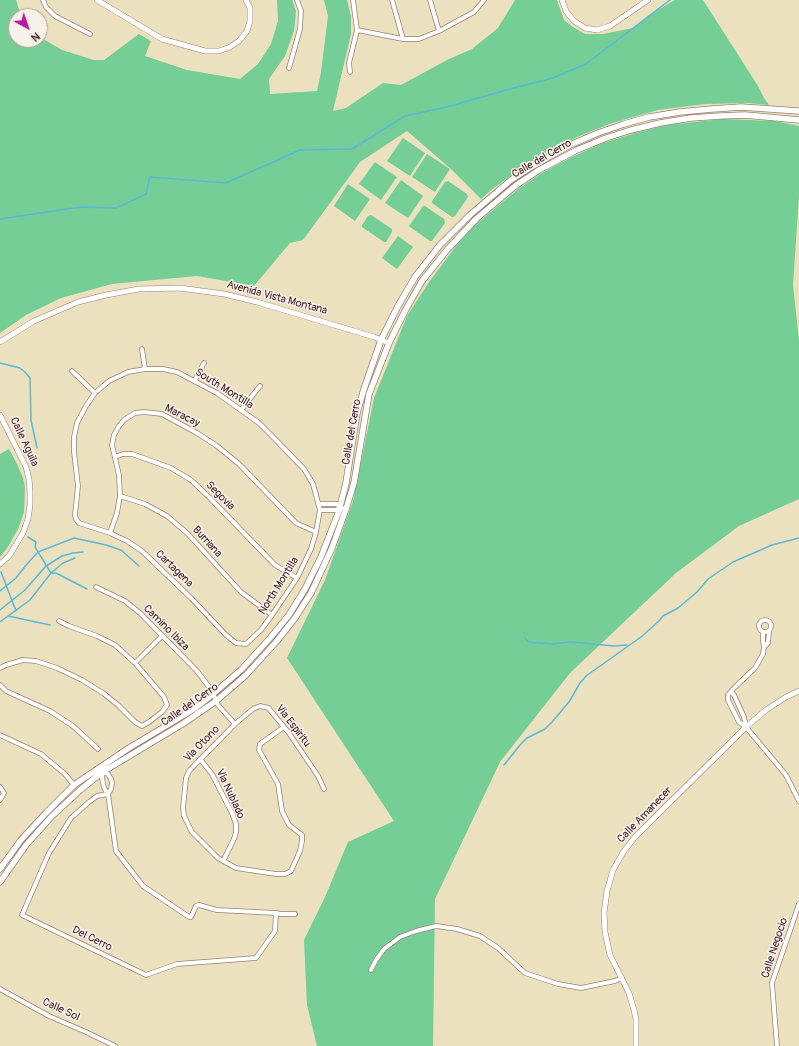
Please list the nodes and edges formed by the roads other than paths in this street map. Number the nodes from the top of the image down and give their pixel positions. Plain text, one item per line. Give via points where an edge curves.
1 (43, 0) edge
2 (97, 0) edge
3 (246, 0) edge
4 (297, 0) edge
5 (353, 0) edge
6 (392, 0) edge
7 (430, 0) edge
8 (562, 0) edge
9 (648, 0) edge
10 (482, 1) edge
11 (357, 30) junction
12 (439, 30) junction
13 (90, 34) dead end
14 (403, 39) junction
15 (289, 68) dead end
16 (350, 72) dead end
17 (799, 111) edge
18 (799, 120) edge
19 (381, 340) junction
20 (0, 342) edge
21 (389, 342) junction
22 (142, 349) dead end
23 (204, 363) dead end
24 (145, 369) junction
25 (72, 372) dead end
26 (195, 380) junction
27 (260, 386) dead end
28 (95, 393) junction
29 (241, 410) junction
30 (0, 415) edge
31 (115, 457) junction
32 (120, 496) junction
33 (319, 507) junction
34 (343, 508) junction
35 (78, 522) joint
36 (316, 532) junction
37 (110, 533) junction
38 (0, 564) edge
39 (297, 578) junction
40 (96, 587) dead end
41 (272, 615) junction
42 (59, 621) dead end
43 (769, 631) junction
44 (763, 633) junction
45 (162, 636) junction
46 (246, 644) joint
47 (764, 647) junction
48 (135, 663) junction
49 (0, 668) edge
50 (0, 685) edge
51 (799, 691) edge
52 (731, 692) junction
53 (214, 694) junction
54 (216, 701) junction
55 (235, 724) junction
56 (284, 727) junction
57 (746, 727) junction
58 (0, 735) edge
59 (98, 749) dead end
60 (200, 759) junction
61 (102, 769) junction
62 (74, 785) junction
63 (0, 787) edge
64 (324, 789) dead end
65 (78, 791) junction
66 (108, 794) junction
67 (0, 800) edge
68 (799, 801) edge
69 (223, 861) junction
70 (0, 869) edge
71 (0, 882) edge
72 (799, 904) edge
73 (276, 913) junction
74 (295, 914) dead end
75 (371, 970) dead end
76 (622, 978) junction
77 (0, 989) edge
78 (115, 1046) edge
79 (636, 1046) edge
80 (776, 1046) edge

1 - 13 street via 55,16
2 - 3 street via 162,39 205,51 218,51 239,41 247,31 250,8
4 - 15 street via 301,11 300,29
5 - 11 street
6 - 14 street
7 - 12 street
8 - 9 street via 574,21 585,28 597,30 610,26
10 - 12 street via 474,12
11 - 14 street
11 - 16 street via 349,63
12 - 14 street via 418,39
17 - 19 main road, Calle del Cerro via 741,108 680,112 624,124 570,145 511,180 440,245 415,277
18 - 21 main road, Calle del Cerro via 745,115 690,118 660,123 606,138 539,170 515,186 476,219 447,250 422,281
19 - 20 street, Avenida Vista Montana via 257,302 180,288 139,289 78,302 34,321
19 - 21 street, Avenida Vista Montana
19 - 34 main road, Calle del Cerro via 357,413
21 - 34 main road, Calle del Cerro via 369,394 354,483
22 - 24 street
23 - 26 street
24 - 26 street, South Montilla via 177,372
24 - 28 street, South Montilla via 128,372 109,381
25 - 28 street
26 - 29 street, South Montilla
27 - 29 street
28 - 35 street, South Montilla via 77,423 74,437 78,486 75,515
29 - 33 street, South Montilla via 264,428 304,469 313,484
30 - 38 street, Calle Aguila via 26,467 30,491 29,512 23,533 9,556
31 - 32 street, Maracay
31 - 36 street, Maracay via 112,445 114,434 124,420 135,413 162,414 217,446 239,464 296,523
31 - 39 street, Segovia via 132,454 171,468 191,480 275,565
32 - 37 street, Maracay
32 - 41 street, Burriana via 145,504 167,516 187,533 241,592
33 - 34 street via 337,504
33 - 36 street, North Montilla
34 - 53 main road, Calle del Cerro via 322,557 289,615 241,670
34 - 54 main road, Calle del Cerro via 332,548 311,593 295,618 246,675
35 - 37 street, Cartagena
36 - 39 street, North Montilla
37 - 46 street, Cartagena via 142,551 226,635 236,643
39 - 41 street, North Montilla
40 - 45 street, Camino Ibiza via 126,601
41 - 46 street, North Montilla
42 - 48 street via 115,645
43 - 44 street
43 - 44 street via 770,622 763,620 758,626
43 - 47 street via 768,643
44 - 47 street
45 - 48 street
45 - 53 street, Camino Ibiza via 197,671
47 - 52 street via 755,668
48 - 49 street via 164,697 167,705 162,712 142,726 103,693 57,668 36,661 23,660
50 - 59 street via 6,691 50,711 73,726
51 - 57 street, Calle Amanecer via 766,710
52 - 57 street via 744,717
52 - 57 street via 728,700 739,722
53 - 54 street
53 - 61 main road, Calle del Cerro via 140,741
54 - 55 street
54 - 61 main road, Calle del Cerro via 184,723
55 - 56 street, Via Espiritu via 262,705 268,707
55 - 60 street, Via Otono
56 - 64 street, Via Espiritu via 318,776
56 - 69 street, Via Otono via 260,744 260,750 278,784 282,811 289,825 302,835 300,851 291,871 285,874 256,871 236,868
57 - 68 street via 786,775
57 - 76 street, Calle Amanecer via 635,837 614,870 606,891 605,932 610,955
58 - 62 street via 41,754
60 - 69 street, Via Nublado via 212,774 236,824 234,839
60 - 69 street, Via Otono via 192,766 186,778 184,816 192,832
61 - 62 main road, Calle del Cerro
61 - 65 main road, Calle del Cerro
61 - 66 street via 104,788
61 - 66 street via 112,783
62 - 65 street
62 - 70 main road, Calle del Cerro via 21,840
63 - 67 street via 4,793
65 - 71 main road, Calle del Cerro via 26,845
66 - 73 street via 116,851 143,886 190,917 198,905 217,910
66 - 73 street, Del Cerro via 97,796 71,818 49,853 22,915 146,975 177,964 256,958 275,932
72 - 80 street, Calle Negocio via 772,983
73 - 74 street
75 - 76 street via 384,949 400,937 436,926 480,936 525,972 558,984 581,988
76 - 79 street, Calle Amanecer via 636,1019
77 - 78 street, Calle Sol via 49,1016

